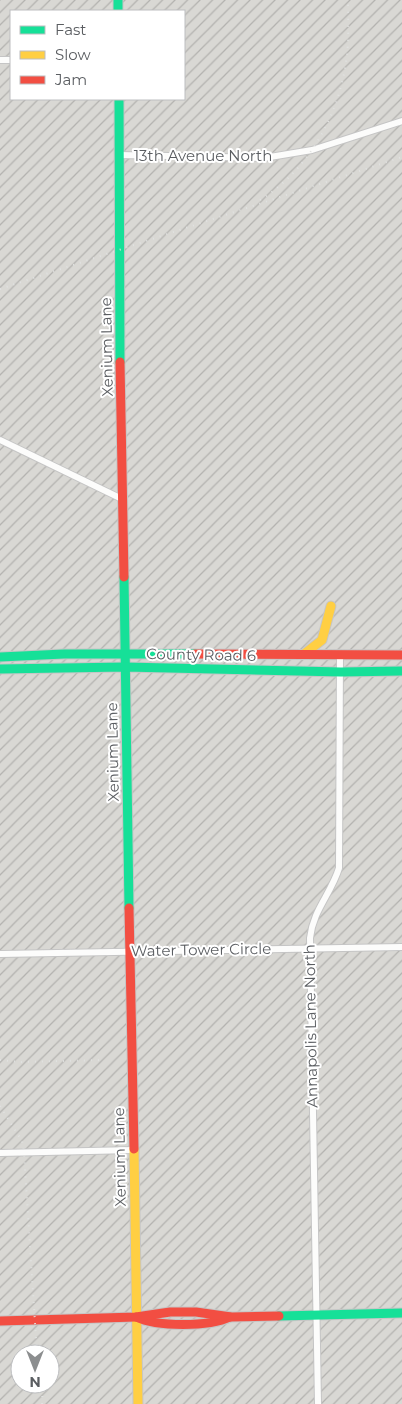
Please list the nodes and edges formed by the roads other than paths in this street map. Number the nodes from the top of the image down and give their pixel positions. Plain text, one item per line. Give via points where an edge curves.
1 (118, 100) edge
2 (402, 121) edge
3 (118, 155) junction
4 (0, 440) edge
5 (122, 499) junction
6 (332, 606) dead end
7 (125, 654) junction
8 (402, 654) edge
9 (302, 655) junction
10 (340, 655) junction
11 (0, 657) edge
12 (125, 667) junction
13 (0, 669) edge
14 (341, 672) junction
15 (402, 672) edge
16 (402, 947) edge
17 (310, 949) junction
18 (130, 952) junction
19 (0, 954) edge
20 (134, 1150) junction
21 (0, 1153) edge
22 (402, 1313) edge
23 (316, 1314) junction
24 (136, 1317) junction
25 (0, 1321) edge
26 (138, 1404) edge
27 (318, 1404) edge

1 - 3 main road, Xenium Lane
2 - 3 street, 13th Avenue North via 312,150 264,158
3 - 5 main road, Xenium Lane
4 - 5 street
5 - 7 main road, Xenium Lane
6 - 9 main road via 323,641
7 - 9 main road, County Road 6
7 - 11 main road, County Road 6
7 - 12 main road, Xenium Lane
8 - 10 main road, County Road 6
9 - 10 main road, County Road 6
10 - 14 street, Annapolis Lane North
12 - 13 main road, County Road 6
12 - 14 main road, County Road 6
12 - 18 main road, Xenium Lane
14 - 15 main road, County Road 6
14 - 17 street, Annapolis Lane North via 339,868 330,892 315,913
16 - 17 street, Water Tower Circle
17 - 18 street, Water Tower Circle
17 - 23 street, Annapolis Lane North
18 - 19 street, Water Tower Circle
18 - 20 main road, Xenium Lane
20 - 21 street
20 - 24 main road, Xenium Lane
22 - 23 main road
23 - 24 main road via 230,1317 151,1313
23 - 27 street, Annapolis Lane North
24 - 25 main road
24 - 26 main road, Xenium Lane

